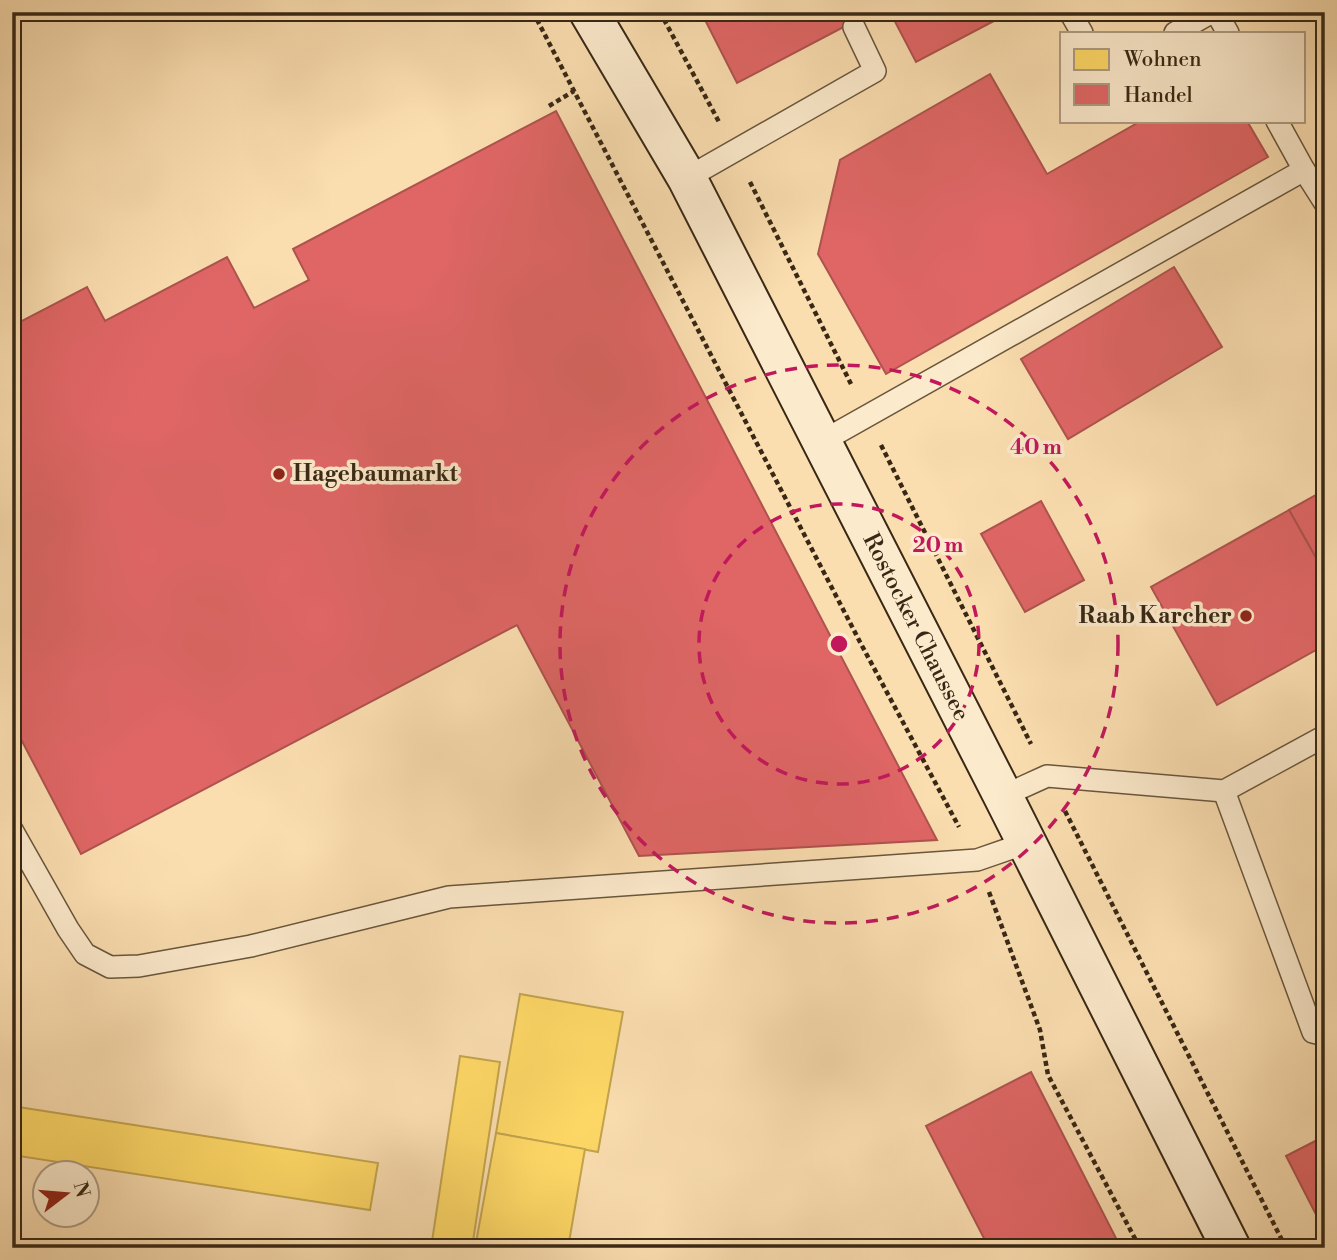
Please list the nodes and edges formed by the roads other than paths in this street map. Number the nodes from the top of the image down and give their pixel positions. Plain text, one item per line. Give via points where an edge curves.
1 (589, 12) edge
2 (1070, 12) edge
3 (1214, 12) edge
4 (854, 27) dead end
5 (1081, 32) edge
6 (1177, 32) edge
7 (1227, 32) edge
8 (1278, 122) edge
9 (1304, 170) junction
10 (687, 178) junction
11 (1325, 203) edge
12 (821, 442) junction
13 (1325, 736) edge
14 (1224, 791) junction
15 (1003, 796) junction
16 (12, 830) edge
17 (1027, 843) junction
18 (1325, 1035) edge
19 (1231, 1248) edge

1 - 10 main road, Rostocker Chaussee
2 - 5 lane
3 - 6 lane
3 - 7 lane
4 - 10 lane via 875,71
8 - 9 lane
9 - 11 lane
9 - 12 lane
10 - 12 main road, Rostocker Chaussee
12 - 15 main road, Rostocker Chaussee
13 - 14 lane
14 - 15 lane via 1047,776
14 - 18 lane via 1313,1032
15 - 17 main road, Rostocker Chaussee
16 - 17 lane via 85,954 110,967 251,946 449,897 977,860
17 - 19 main road, Rostocker Chaussee

